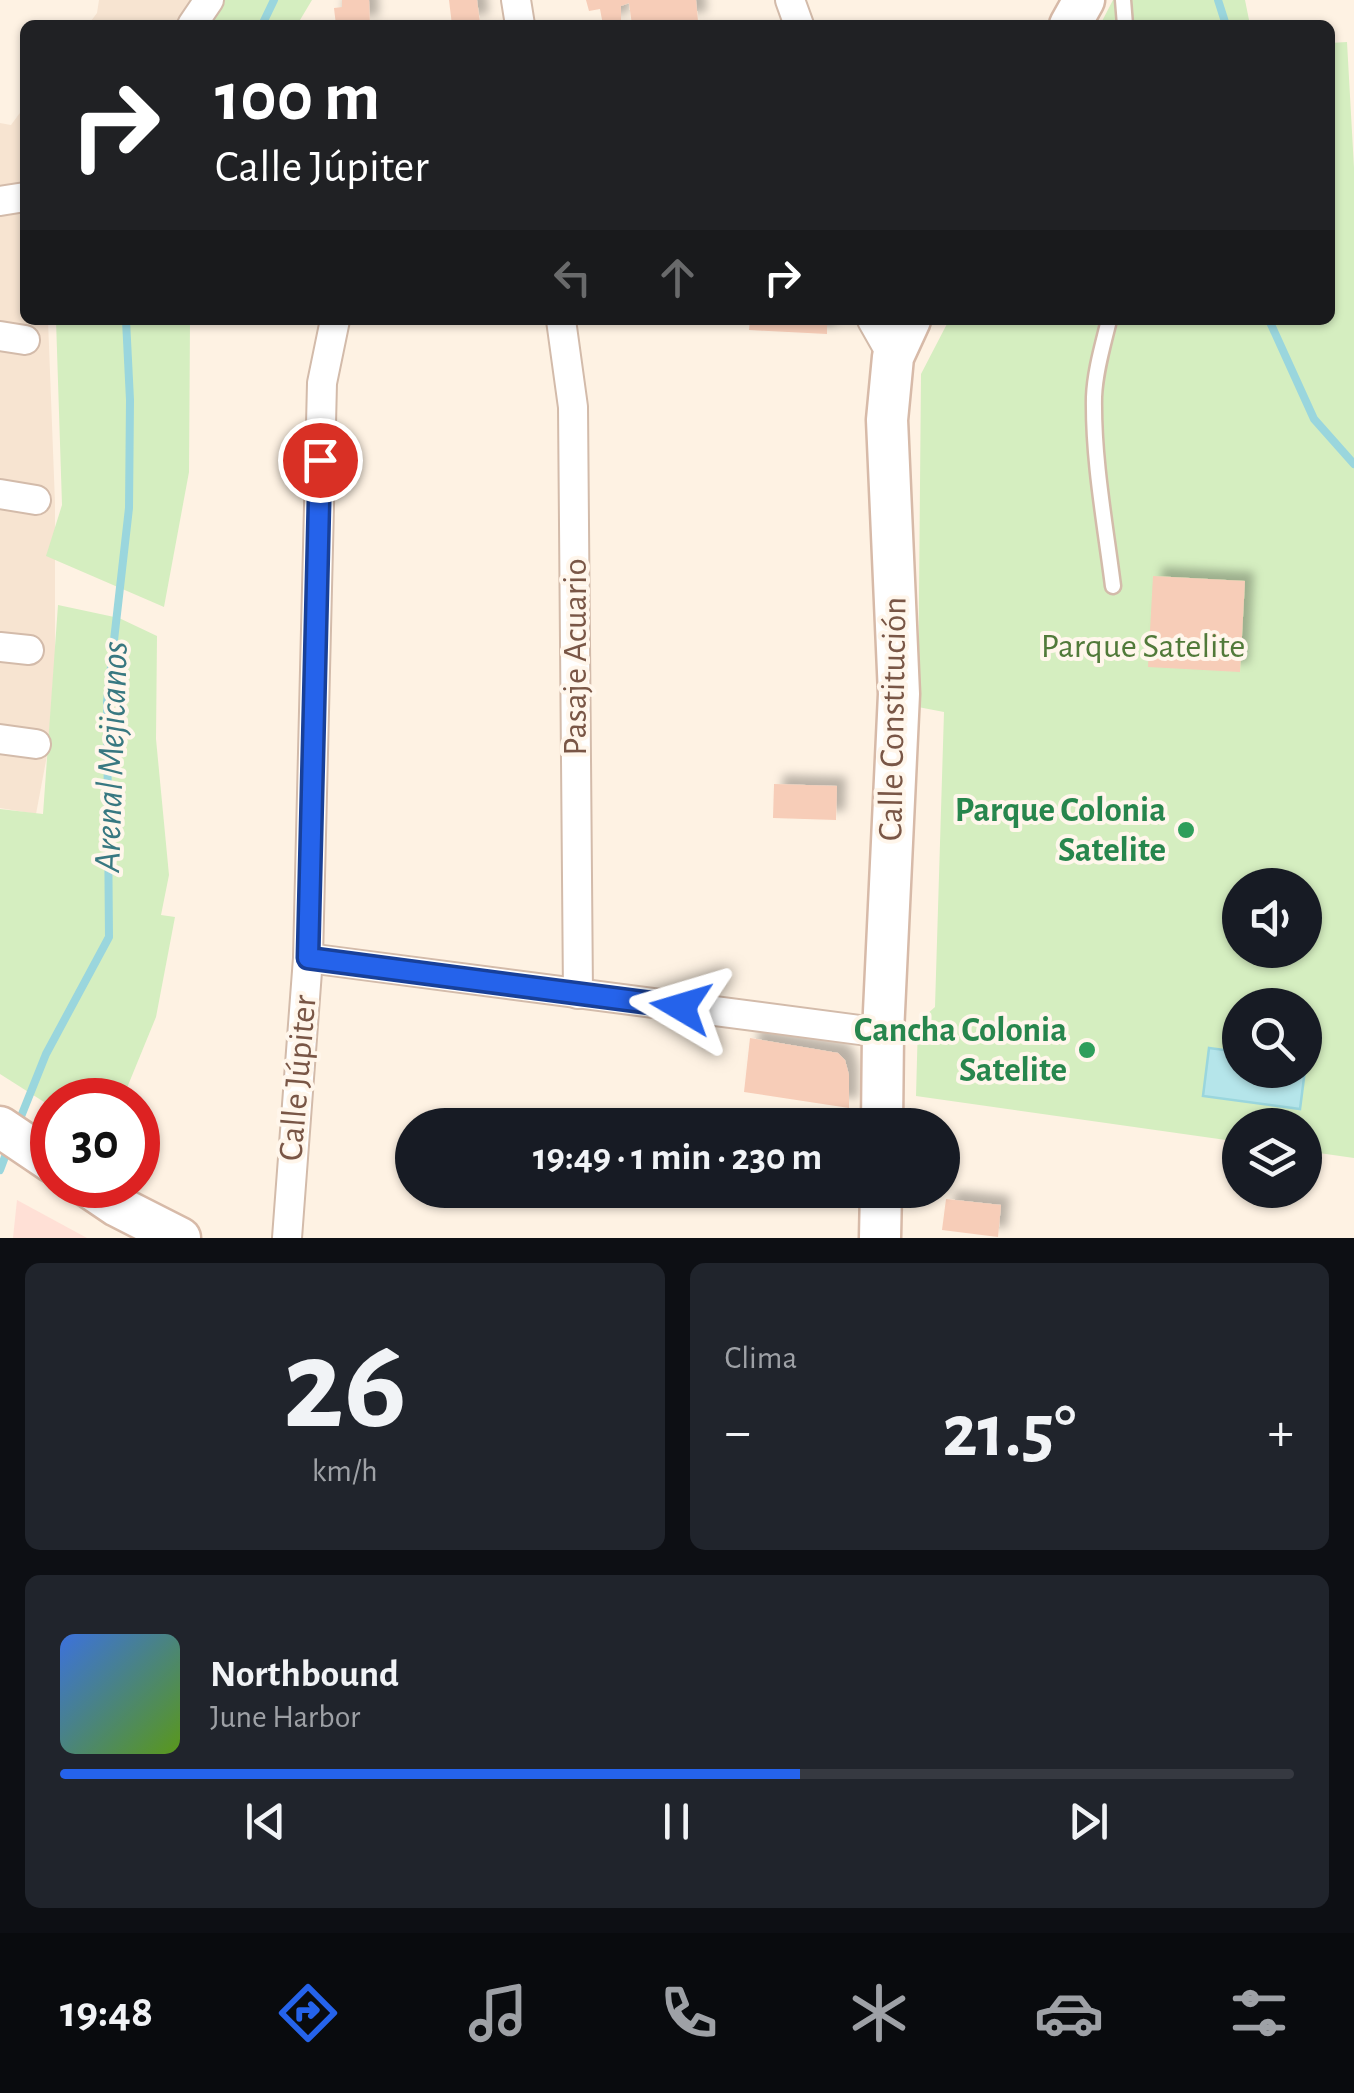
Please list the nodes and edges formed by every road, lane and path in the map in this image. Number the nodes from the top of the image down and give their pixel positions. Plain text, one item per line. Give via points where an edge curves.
1 (334, 325) edge
2 (562, 325) edge
3 (875, 325) edge
4 (908, 325) edge
5 (1108, 325) edge
6 (893, 358) junction
7 (0, 494) edge
8 (36, 500) dead end
9 (1113, 586) dead end
10 (0, 646) edge
11 (29, 650) dead end
12 (0, 738) edge
13 (36, 744) dead end
14 (308, 958) junction
15 (578, 994) junction
16 (883, 1033) junction
17 (882, 1108) edge
18 (0, 1127) edge
19 (30, 1147) edge
20 (126, 1208) edge
21 (881, 1208) edge
22 (180, 1238) edge
23 (287, 1238) edge
24 (880, 1238) edge

1 - 14 street, Calle Júpiter via 322,383
2 - 15 street, Pasaje Acuario via 573,406
3 - 6 street
4 - 6 main road, Calle Constitución
5 - 9 lane via 1094,395
6 - 16 main road, Calle Constitución via 888,420 899,694
7 - 8 street
10 - 11 street
12 - 13 street
14 - 15 street
14 - 23 street, Calle Júpiter
15 - 16 street
16 - 17 main road, Calle Constitución
18 - 19 main road
20 - 22 main road
21 - 24 main road

